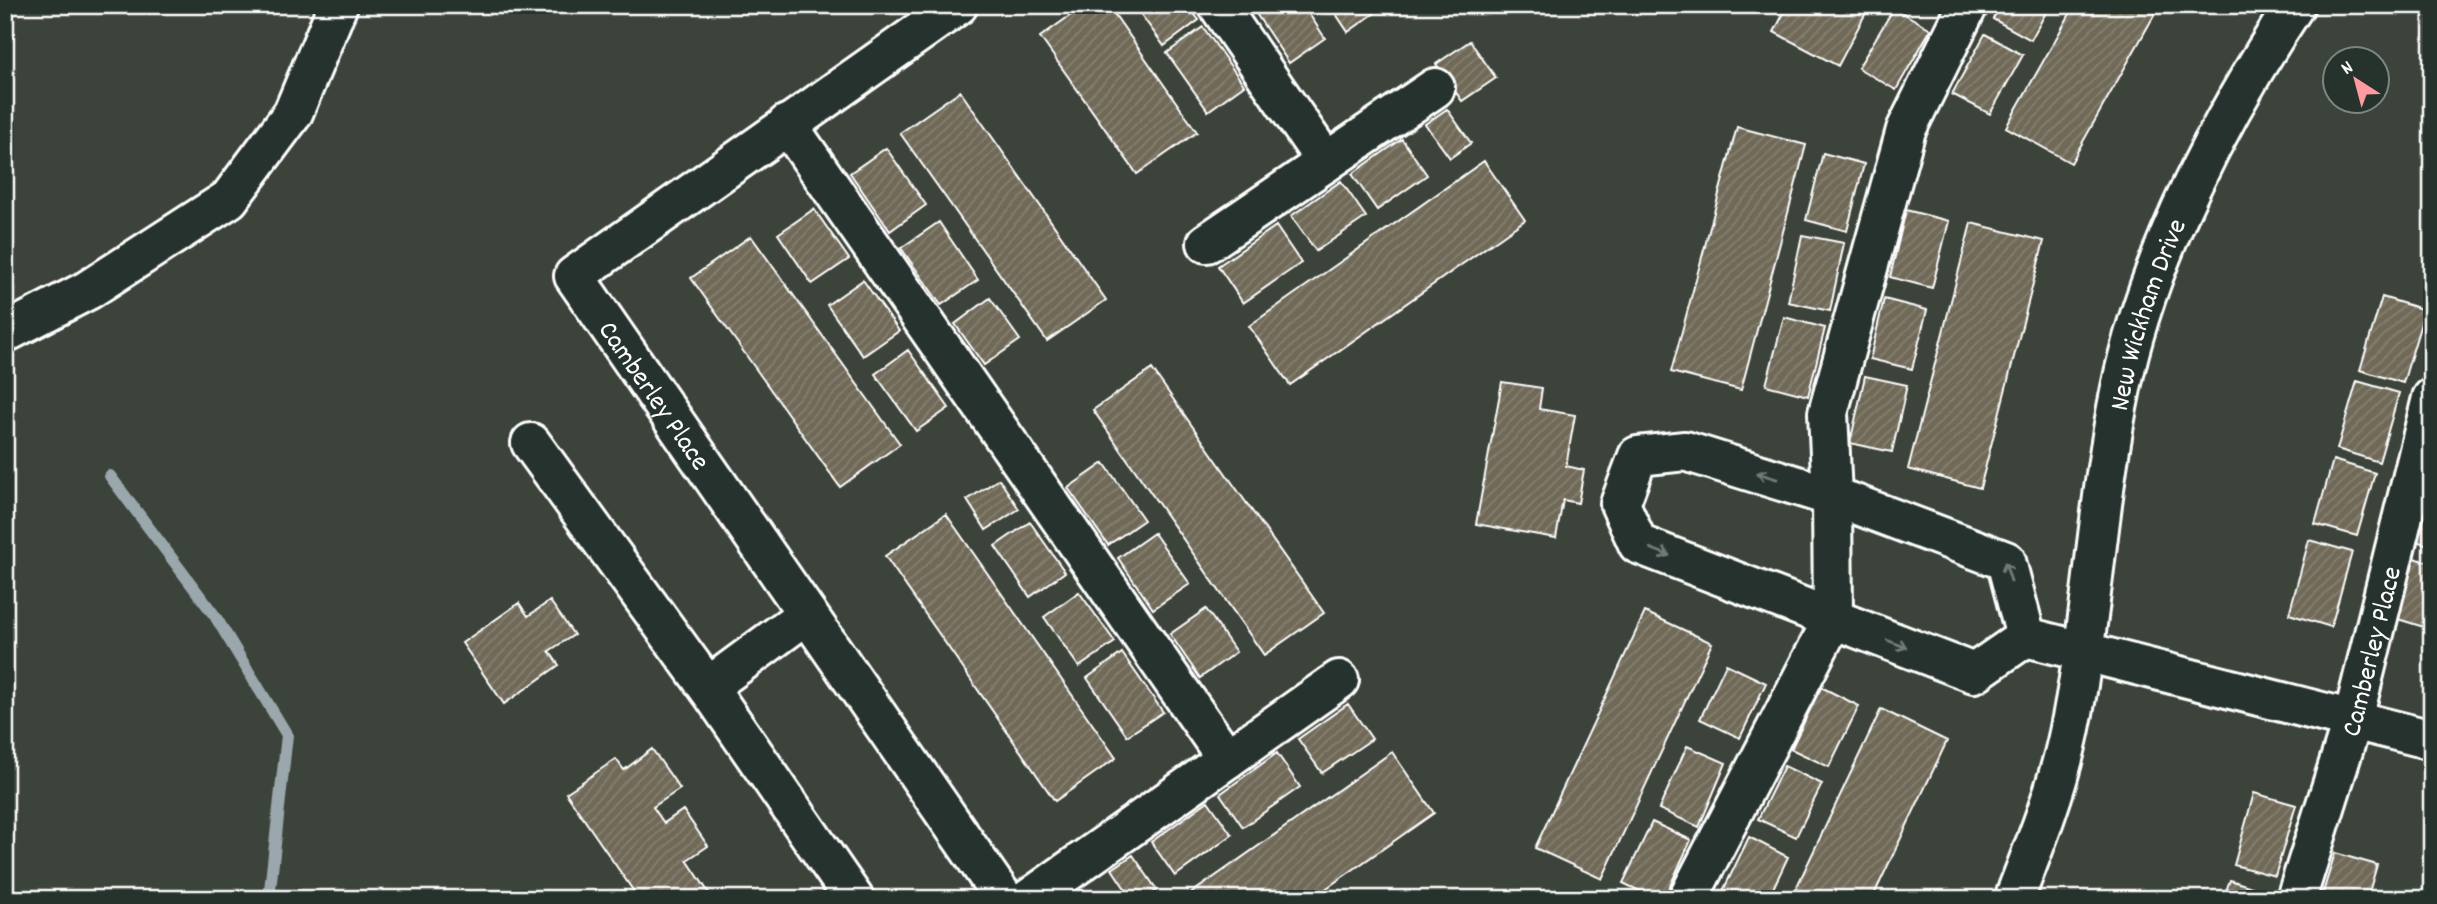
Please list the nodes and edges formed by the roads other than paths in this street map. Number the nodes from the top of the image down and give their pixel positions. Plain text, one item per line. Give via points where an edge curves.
1 (338, 5) edge
2 (958, 5) edge
3 (1218, 5) edge
4 (1968, 5) edge
5 (2295, 5) edge
6 (1435, 88) dead end
7 (787, 124) junction
8 (1326, 162) junction
9 (1207, 243) dead end
10 (5, 332) edge
11 (2432, 398) edge
12 (531, 443) dead end
13 (1832, 496) junction
14 (807, 614) junction
15 (1833, 619) junction
16 (2026, 637) junction
17 (2082, 652) junction
18 (1339, 680) dead end
19 (708, 687) junction
20 (2353, 719) junction
21 (2432, 740) edge
22 (1227, 759) junction
23 (854, 899) edge
24 (1004, 899) edge
25 (1029, 899) edge
26 (1688, 899) edge
27 (2014, 899) edge
28 (2296, 899) edge

1 - 10 street via 293,113 229,199 88,290
2 - 7 street, Camberley Place
3 - 8 street
4 - 13 street via 1906,130 1828,413
5 - 17 street, New Wickham Drive via 2221,129 2144,302 2121,387
6 - 8 street
7 - 14 street, Camberley Place via 574,276
7 - 22 street
8 - 9 street
11 - 20 street, Camberley Place
12 - 19 street
13 - 15 street
13 -> 15 street via 1685,451 1637,456 1620,504 1638,544
16 -> 13 street via 2006,561
14 - 19 street
14 - 24 street, Camberley Place
15 -> 16 street via 1974,673
15 - 26 street
16 - 17 street
17 - 20 street
17 - 27 street, New Wickham Drive via 2068,734 2037,842
18 - 22 street
19 - 23 street
20 - 21 street
20 - 28 street, Camberley Place
22 - 25 street

